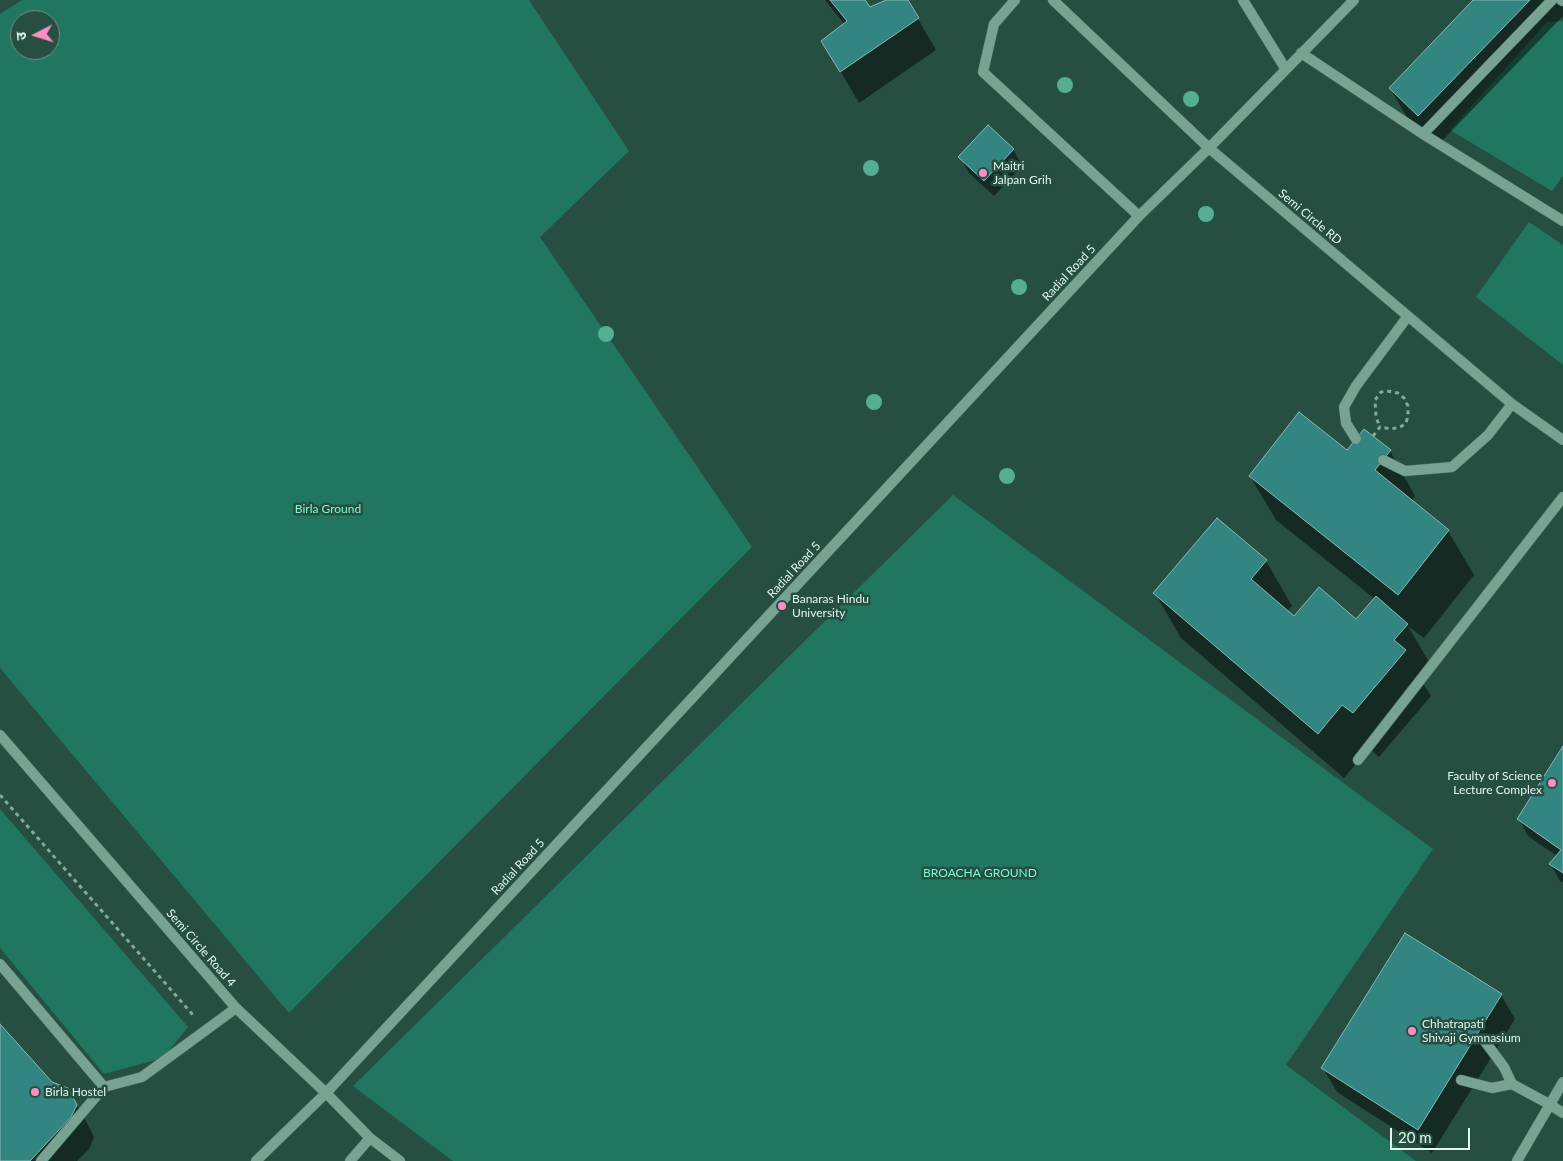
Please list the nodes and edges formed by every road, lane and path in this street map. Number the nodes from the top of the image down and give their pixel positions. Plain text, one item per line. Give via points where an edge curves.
1 (1016, 0) edge
2 (1053, 0) edge
3 (1243, 0) edge
4 (1354, 0) edge
5 (1552, 0) edge
6 (1301, 53) junction
7 (1286, 68) junction
8 (1423, 134) junction
9 (1209, 148) junction
10 (1139, 216) junction
11 (1563, 221) edge
12 (1408, 316) junction
13 (1512, 404) junction
14 (1380, 427) junction
15 (1372, 436) dead end
16 (1356, 439) dead end
17 (1563, 440) edge
18 (1383, 460) dead end
19 (1563, 497) edge
20 (0, 735) edge
21 (1358, 760) dead end
22 (0, 795) edge
23 (0, 964) edge
24 (236, 1008) junction
25 (206, 1030) junction
26 (1483, 1038) dead end
27 (1461, 1080) dead end
28 (1563, 1082) edge
29 (1512, 1084) junction
30 (104, 1087) junction
31 (326, 1093) junction
32 (1549, 1104) junction
33 (1563, 1113) edge
34 (370, 1138) junction
35 (41, 1161) edge
36 (256, 1161) edge
37 (350, 1161) edge
38 (400, 1161) edge
39 (1517, 1161) edge

1 - 10 lane via 994,24 983,72
2 - 9 lane, Semi Circle RD
3 - 7 lane
4 - 6 lane, Radial Road 5
5 - 8 lane
6 - 7 lane, Radial Road 5
6 - 8 lane
7 - 9 lane, Radial Road 5
8 - 11 lane
9 - 10 lane, Radial Road 5
9 - 12 lane, Semi Circle RD
10 - 31 lane, Radial Road 5
12 - 13 lane, Semi Circle RD
12 - 16 lane via 1344,407 1346,424
13 - 17 lane, Semi Circle RD
13 - 18 lane via 1488,435 1452,467 1405,471
14 - 14 path via 1392,429 1406,423 1408,406 1398,393 1387,390 1375,400
14 - 15 path
19 - 21 lane
20 - 24 lane, Semi Circle Road 4
22 - 25 path
23 - 30 lane
24 - 25 lane
24 - 31 lane, Semi Circle Road 4
25 - 30 lane via 142,1077
26 - 29 lane
27 - 29 lane via 1492,1088
28 - 32 lane
29 - 32 lane
30 - 35 lane
31 - 34 lane, Semi Circle Road 4
31 - 36 lane, Radial Road 5
32 - 33 lane
32 - 39 lane
34 - 37 lane
34 - 38 lane, Semi Circle Road 4

